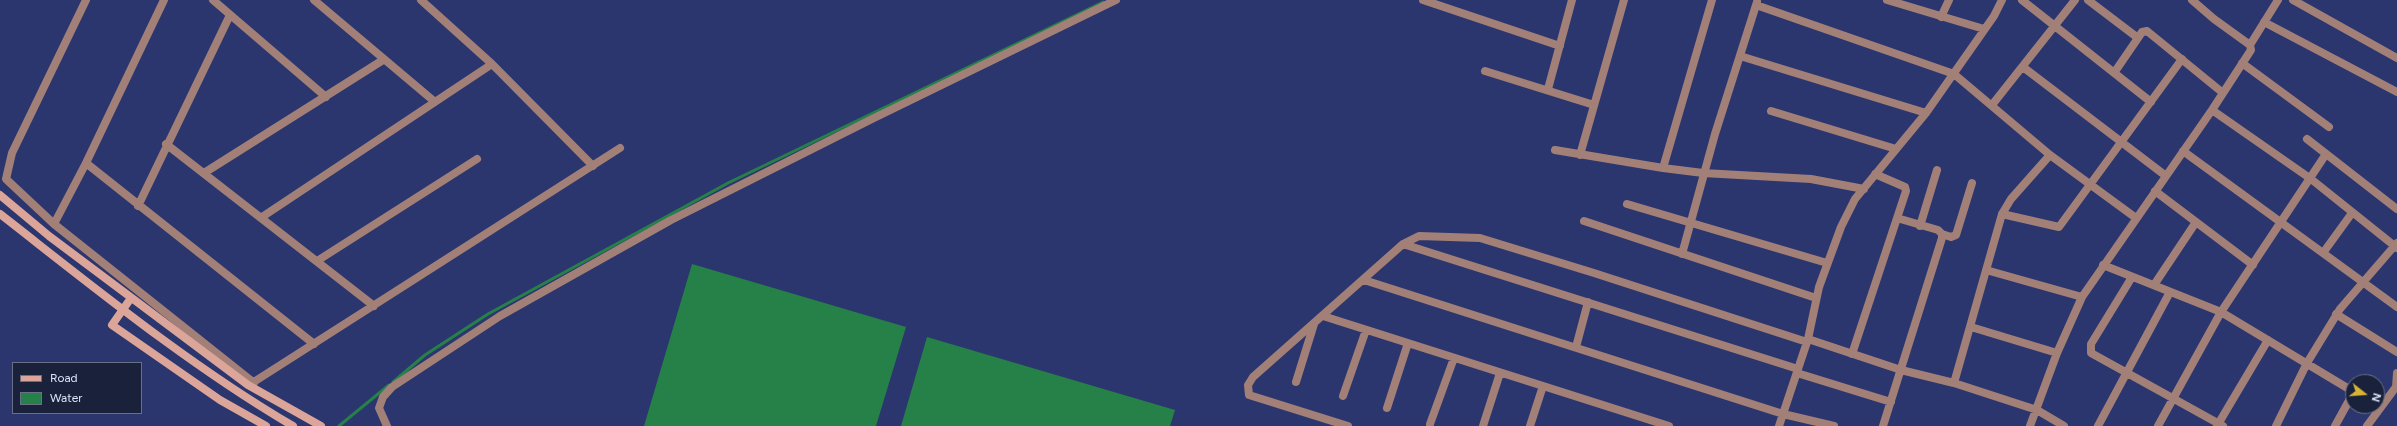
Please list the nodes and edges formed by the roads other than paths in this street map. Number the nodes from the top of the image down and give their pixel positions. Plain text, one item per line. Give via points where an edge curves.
1 (86, 0) edge
2 (164, 0) edge
3 (213, 0) edge
4 (314, 0) edge
5 (421, 0) edge
6 (1116, 0) edge
7 (1423, 0) edge
8 (1572, 0) edge
9 (1624, 0) edge
10 (1712, 0) edge
11 (1887, 0) edge
12 (1949, 0) edge
13 (2002, 0) edge
14 (2022, 0) edge
15 (2075, 0) edge
16 (2088, 0) edge
17 (2192, 0) edge
18 (2277, 0) edge
19 (2293, 0) edge
20 (1757, 3) edge
21 (230, 15) junction
22 (1941, 17) junction
23 (2264, 22) junction
24 (2055, 26) junction
25 (1984, 29) junction
26 (2138, 38) junction
27 (2250, 45) junction
28 (1560, 46) junction
29 (1740, 56) junction
30 (2397, 58) edge
31 (2182, 59) junction
32 (383, 60) junction
33 (2242, 63) junction
34 (492, 64) junction
35 (2024, 67) junction
36 (1486, 71) dead end
37 (2114, 73) junction
38 (1954, 74) junction
39 (1548, 90) junction
40 (2397, 92) edge
41 (2223, 93) junction
42 (326, 97) junction
43 (435, 102) junction
44 (2152, 102) junction
45 (1594, 105) junction
46 (1992, 105) junction
47 (2212, 110) junction
48 (1771, 111) dead end
49 (1926, 113) junction
50 (2329, 127) dead end
51 (2307, 139) dead end
52 (166, 144) junction
53 (2122, 144) junction
54 (620, 148) dead end
55 (1896, 149) junction
56 (1554, 150) dead end
57 (2183, 152) junction
58 (2326, 154) junction
59 (1580, 155) junction
60 (2050, 155) junction
61 (478, 158) dead end
62 (86, 163) junction
63 (593, 166) junction
64 (1663, 168) junction
65 (1937, 170) dead end
66 (204, 173) junction
67 (1703, 173) junction
68 (1875, 174) junction
69 (2166, 176) junction
70 (2311, 179) junction
71 (1972, 183) dead end
72 (2089, 184) junction
73 (1864, 189) junction
74 (2155, 191) junction
75 (0, 195) edge
76 (1627, 204) dead end
77 (138, 206) junction
78 (2397, 209) edge
79 (2352, 212) junction
80 (0, 214) edge
81 (2002, 214) junction
82 (262, 217) junction
83 (1897, 218) junction
84 (2136, 218) junction
85 (1584, 220) dead end
86 (2196, 222) junction
87 (2281, 222) junction
88 (1690, 223) junction
89 (54, 224) junction
90 (1920, 226) junction
91 (1942, 234) junction
92 (1403, 244) junction
93 (2396, 246) edge
94 (2323, 253) junction
95 (1682, 254) junction
96 (317, 261) junction
97 (1828, 263) junction
98 (2103, 265) junction
99 (2253, 265) junction
100 (1986, 270) junction
101 (2132, 277) junction
102 (1364, 280) junction
103 (2364, 283) junction
104 (2154, 286) junction
105 (2170, 292) junction
106 (2082, 297) junction
107 (131, 298) junction
108 (1816, 298) junction
109 (1588, 302) junction
110 (374, 306) junction
111 (2397, 307) edge
112 (2221, 312) junction
113 (2336, 314) junction
114 (1323, 316) junction
115 (1314, 323) junction
116 (1971, 327) junction
117 (1366, 330) junction
118 (2268, 340) junction
119 (1808, 341) junction
120 (1408, 343) junction
121 (314, 344) junction
122 (1576, 347) junction
123 (2397, 352) edge
124 (2057, 353) junction
125 (1852, 354) junction
126 (1454, 358) junction
127 (2307, 363) junction
128 (1901, 370) junction
129 (1798, 371) junction
130 (1500, 373) junction
131 (2397, 373) edge
132 (2126, 374) junction
133 (1296, 382) dead end
134 (251, 384) junction
135 (1954, 384) junction
136 (1543, 386) junction
137 (2397, 387) edge
138 (1343, 396) dead end
139 (2174, 400) junction
140 (1891, 402) junction
141 (1388, 408) dead end
142 (2037, 410) junction
143 (1783, 414) junction
144 (1430, 424) dead end
145 (1654, 424) edge
146 (320, 425) edge
147 (2220, 425) edge
148 (266, 426) edge
149 (293, 426) edge
150 (387, 426) edge
151 (1348, 426) edge
152 (1483, 426) edge
153 (1530, 426) edge
154 (1669, 426) edge
155 (1779, 426) edge
156 (1834, 426) edge
157 (1883, 426) edge
158 (2030, 426) edge
159 (2064, 426) edge
160 (2098, 426) edge
161 (2158, 426) edge
162 (2276, 426) edge
163 (2335, 426) edge
164 (2367, 426) edge

1 - 89 street via 12,154 6,175 9,183
2 - 62 street
3 - 21 street
4 - 32 street
5 - 34 street
6 - 150 street via 672,220 500,316 392,387 383,397 379,408
7 - 28 street
8 - 28 street
9 - 45 street
10 - 64 street
11 - 22 street
12 - 22 street
13 - 25 street
14 - 24 street
15 - 24 street
16 - 26 street
17 - 27 street
18 - 23 street
19 - 30 street
20 - 29 street
20 - 38 street
21 - 42 street
21 - 52 street
22 - 25 street
23 - 27 street
23 - 40 street
24 - 35 street
24 - 37 street
25 - 38 street
26 - 31 street via 2146,31
26 - 37 street
27 - 33 street via 2251,50
28 - 39 street
29 - 49 street
29 - 67 street
31 - 41 street
31 - 44 street
32 - 42 street
32 - 43 street
33 - 41 street
33 - 50 street
34 - 43 street
34 - 63 street
35 - 46 street
35 - 53 street
36 - 39 street
37 - 44 street
38 - 46 street
38 - 49 street
39 - 45 street
41 - 47 street
42 - 66 street
43 - 82 street
44 - 53 street
45 - 59 street
46 - 60 street
47 - 57 street
47 - 70 street
48 - 55 street
49 - 55 street
51 - 58 street
52 - 66 street
52 - 77 street
53 - 69 street
53 - 72 street
54 - 63 street
55 - 68 street
56 - 59 street
57 - 69 street
57 - 87 street
58 - 70 street
58 - 78 street
59 - 64 street
60 - 72 street
60 - 81 street
61 - 96 street
62 - 77 street
62 - 89 street
63 - 110 street
64 - 67 street
65 - 90 street
66 - 82 street
67 - 73 street via 1811,179
67 - 88 street
68 - 73 street
68 - 83 street via 1905,187
69 - 74 street
70 - 79 street
70 - 87 street
71 - 91 street via 1956,235 1951,237
72 - 81 street via 2059,227
72 - 84 street
73 - 97 street via 1848,211
74 - 84 street
74 - 86 street
75 - 107 main road
76 - 88 street
77 - 121 street
79 - 93 street
79 - 94 street
80 - 149 main road via 141,324 211,374
81 - 100 street via 1996,227
82 - 96 street
83 - 90 street
83 - 125 street
84 - 98 street
85 - 95 street
86 - 99 street
86 - 104 street
87 - 94 street
87 - 99 street
88 - 95 street
88 - 97 street
89 - 134 street
90 - 91 street via 1938,230
91 - 128 street
92 - 102 street
92 - 109 street
92 - 119 street via 1419,236 1480,238
93 - 103 street
94 - 103 street
95 - 108 street
96 - 110 street
97 - 108 street
98 - 101 street
98 - 106 street
99 - 112 street
100 - 106 street
100 - 116 street
101 - 104 street
101 - 132 street via 2090,350 2095,356
102 - 114 street
102 - 122 street
103 - 111 street
103 - 113 street
104 - 105 street
105 - 112 street
105 - 132 street
106 - 124 street
107 - 134 main road
107 - 148 main road via 112,325 220,400
108 - 119 street
109 - 122 street
109 - 129 street
110 - 121 street
112 - 118 street
112 - 139 street
113 - 123 street
113 - 127 street
114 - 115 street
114 - 117 street
115 - 133 street
115 - 151 street via 1253,377 1248,385 1249,395
116 - 124 street
116 - 135 street
117 - 120 street
117 - 138 street
118 - 127 street
118 - 147 street
119 - 125 street
119 - 129 street
120 - 126 street
120 - 141 street
121 - 134 street
122 - 143 street
124 - 142 street
125 - 128 street
126 - 130 street
126 - 144 street
127 - 162 street
127 - 163 street via 2351,390 2351,396
128 - 135 street
128 - 140 street
129 - 140 street
129 - 143 street
130 - 136 street
130 - 152 street
131 - 137 street
132 - 139 street
132 - 160 street
134 - 146 main road
135 - 142 street
136 - 145 street
136 - 153 street
137 - 164 street
139 - 147 street
139 - 161 street
140 - 157 street
142 - 158 street
142 - 159 street
143 - 155 street
143 - 156 street
145 - 154 street

